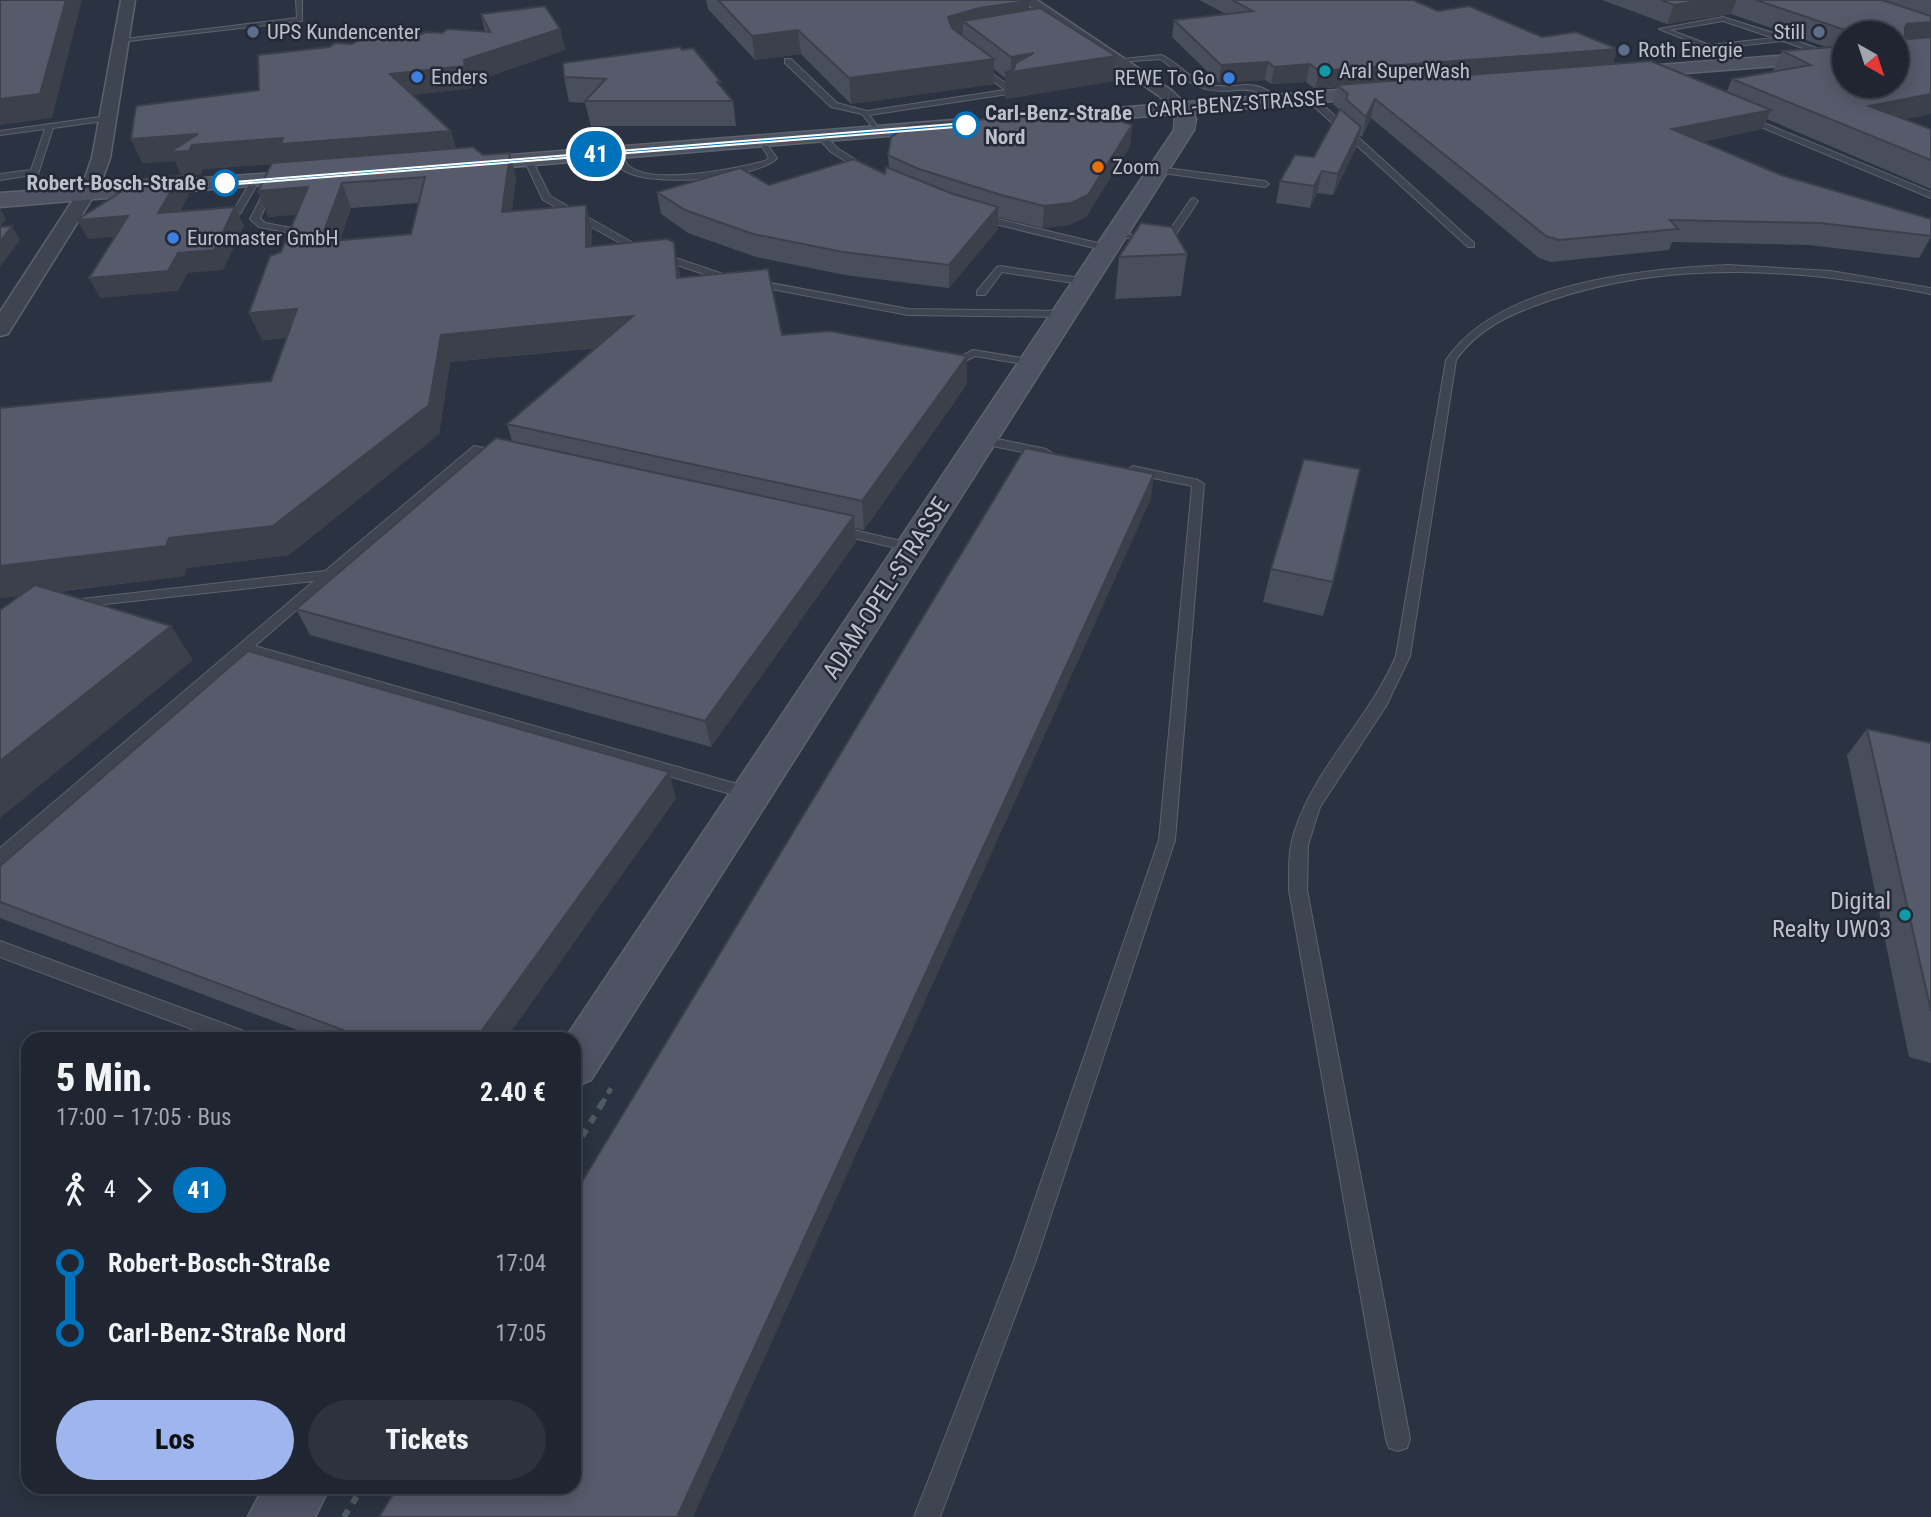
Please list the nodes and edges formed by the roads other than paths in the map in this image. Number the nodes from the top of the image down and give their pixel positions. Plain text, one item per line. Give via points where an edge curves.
1 (128, 0) edge
2 (299, 0) edge
3 (1028, 0) edge
4 (120, 40) junction
5 (1787, 40) junction
6 (1832, 54) edge
7 (967, 57) edge
8 (1832, 58) edge
9 (1118, 60) junction
10 (788, 61) edge
11 (1603, 75) edge
12 (1403, 91) edge
13 (1310, 98) junction
14 (1276, 101) junction
15 (1182, 108) junction
16 (867, 113) junction
17 (1092, 115) junction
18 (1740, 115) edge
19 (107, 118) junction
20 (1038, 119) edge
21 (973, 124) edge
22 (50, 126) junction
23 (878, 132) junction
24 (0, 133) edge
25 (821, 136) junction
26 (763, 141) junction
27 (1176, 141) junction
28 (619, 152) junction
29 (532, 159) junction
30 (442, 166) edge
31 (1158, 170) junction
32 (331, 175) edge
33 (877, 176) edge
34 (0, 177) edge
35 (276, 179) junction
36 (255, 181) junction
37 (1265, 184) dead end
38 (88, 193) junction
39 (1931, 195) edge
40 (0, 200) edge
41 (1194, 201) dead end
42 (962, 212) edge
43 (201, 219) edge
44 (1112, 242) junction
45 (1471, 246) dead end
46 (289, 258) edge
47 (1087, 282) junction
48 (1931, 292) edge
49 (981, 293) dead end
50 (1066, 314) junction
51 (0, 329) edge
52 (1034, 363) junction
53 (938, 364) edge
54 (983, 440) junction
55 (1070, 457) edge
56 (514, 458) edge
57 (1121, 468) edge
58 (818, 526) edge
59 (913, 548) junction
60 (325, 575) junction
61 (54, 606) edge
62 (242, 647) junction
63 (751, 794) junction
64 (0, 858) edge
65 (0, 948) edge
66 (224, 1032) edge
67 (581, 1054) edge
68 (1398, 1439) dead end
69 (295, 1494) edge
70 (279, 1517) edge
71 (927, 1517) edge

1 - 4 street
2 - 4 lane via 300,20
3 - 9 street via 1057,25
4 - 19 street
5 - 5 lane via 1709,47 1662,29 1723,19
5 - 6 lane
7 - 16 lane via 1010,89 1008,92
8 - 11 main road
9 - 14 lane via 1161,57 1183,76 1206,87 1261,88
9 - 15 street
10 - 16 lane via 836,106
12 - 13 main road, CARL-BENZ-STRASSE
13 - 14 main road, CARL-BENZ-STRASSE
13 - 45 lane
14 - 15 main road, CARL-BENZ-STRASSE
15 - 17 main road, CARL-BENZ-STRASSE
15 - 27 main road, ADAM-OPEL-STRASSE via 1185,124
16 - 23 lane
17 - 20 main road, CARL-BENZ-STRASSE
17 - 27 main road via 1140,125
18 - 39 lane
19 - 22 lane
19 - 38 street via 101,158
21 - 23 main road
22 - 24 lane
22 - 34 lane via 35,172
23 - 25 main road
25 - 26 main road
25 - 33 lane via 834,150
26 - 28 main road
26 - 28 lane via 773,158 768,163 688,177 647,178 627,171 618,159
27 - 31 main road, ADAM-OPEL-STRASSE
28 - 29 main road
29 - 30 main road
29 - 50 lane via 546,198 634,247 721,276 908,312
31 - 37 lane
31 - 44 main road, ADAM-OPEL-STRASSE
32 - 35 main road
35 - 36 main road
35 - 46 lane via 256,219 262,225 297,234
36 - 38 main road
36 - 43 lane via 237,212
38 - 40 main road
38 - 51 street
41 - 44 lane via 1166,243
42 - 44 lane via 1022,229
44 - 47 main road, ADAM-OPEL-STRASSE
47 - 49 lane via 1000,269
47 - 50 main road, ADAM-OPEL-STRASSE
48 - 68 lane via 1858,277 1768,270 1612,279 1546,297 1499,317 1473,332 1451,360 1403,656 1385,698 1312,806 1298,858 1298,890
50 - 52 main road, ADAM-OPEL-STRASSE
52 - 53 lane via 973,353 949,366
52 - 54 main road, ADAM-OPEL-STRASSE
54 - 55 lane
54 - 59 main road, ADAM-OPEL-STRASSE
56 - 60 lane via 474,450
57 - 71 lane via 1198,484 1167,840 1025,1260
58 - 59 lane
59 - 63 main road, ADAM-OPEL-STRASSE
60 - 61 lane
60 - 62 lane
62 - 63 lane
62 - 64 lane
63 - 67 main road, ADAM-OPEL-STRASSE
65 - 66 lane
69 - 70 main road

